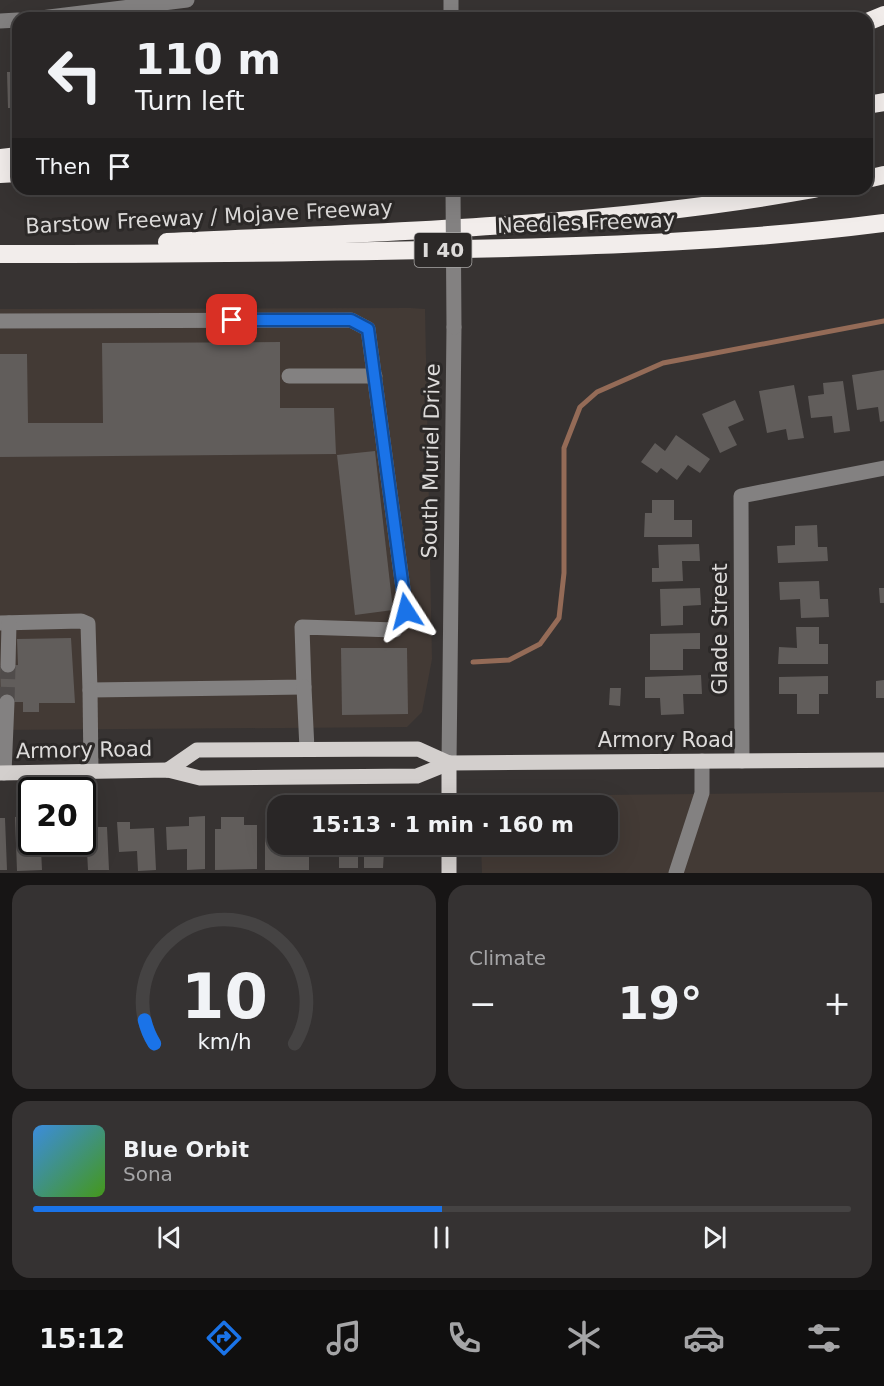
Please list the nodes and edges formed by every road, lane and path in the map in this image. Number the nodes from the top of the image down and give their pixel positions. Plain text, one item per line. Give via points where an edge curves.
1 (187, 0) edge
2 (90, 12) edge
3 (453, 195) edge
4 (774, 195) edge
5 (884, 223) edge
6 (0, 252) edge
7 (0, 321) edge
8 (289, 376) dead end
9 (375, 376) junction
10 (884, 468) edge
11 (5, 623) edge
12 (8, 665) tunnel mouth
13 (304, 687) junction
14 (90, 690) junction
15 (7, 702) tunnel mouth
16 (307, 749) junction
17 (884, 759) edge
18 (702, 761) junction
19 (742, 761) junction
20 (449, 763) junction
21 (91, 770) junction
22 (168, 770) junction
23 (2, 772) edge
24 (449, 795) edge
25 (449, 855) edge
26 (449, 873) edge
27 (676, 873) edge

1 - 2 street
3 - 20 street, South Muriel Drive, bridge
4 - 6 highway, Barstow Freeway / Mojave Freeway via 573,220
5 - 6 highway, Needles Freeway / I 40 via 686,242 545,247 301,253
7 - 9 street via 351,320 368,329
8 - 9 street
9 - 13 street via 406,611 395,630 302,627
10 - 19 street, Glade Street via 741,496
11 - 12 street
11 - 14 street via 88,624
13 - 14 street
13 - 16 street
14 - 21 street
15 - 23 street
16 - 20 main road, Armory Road via 418,749
16 - 22 main road, Armory Road via 197,750
17 - 19 main road, Armory Road
18 - 19 main road, Armory Road
18 - 20 main road, Armory Road
18 - 27 street via 702,793
20 - 22 main road, Armory Road via 417,776 200,778
20 - 24 main road, South Muriel Drive
21 - 22 main road, Armory Road
21 - 23 main road, Armory Road
25 - 26 main road

